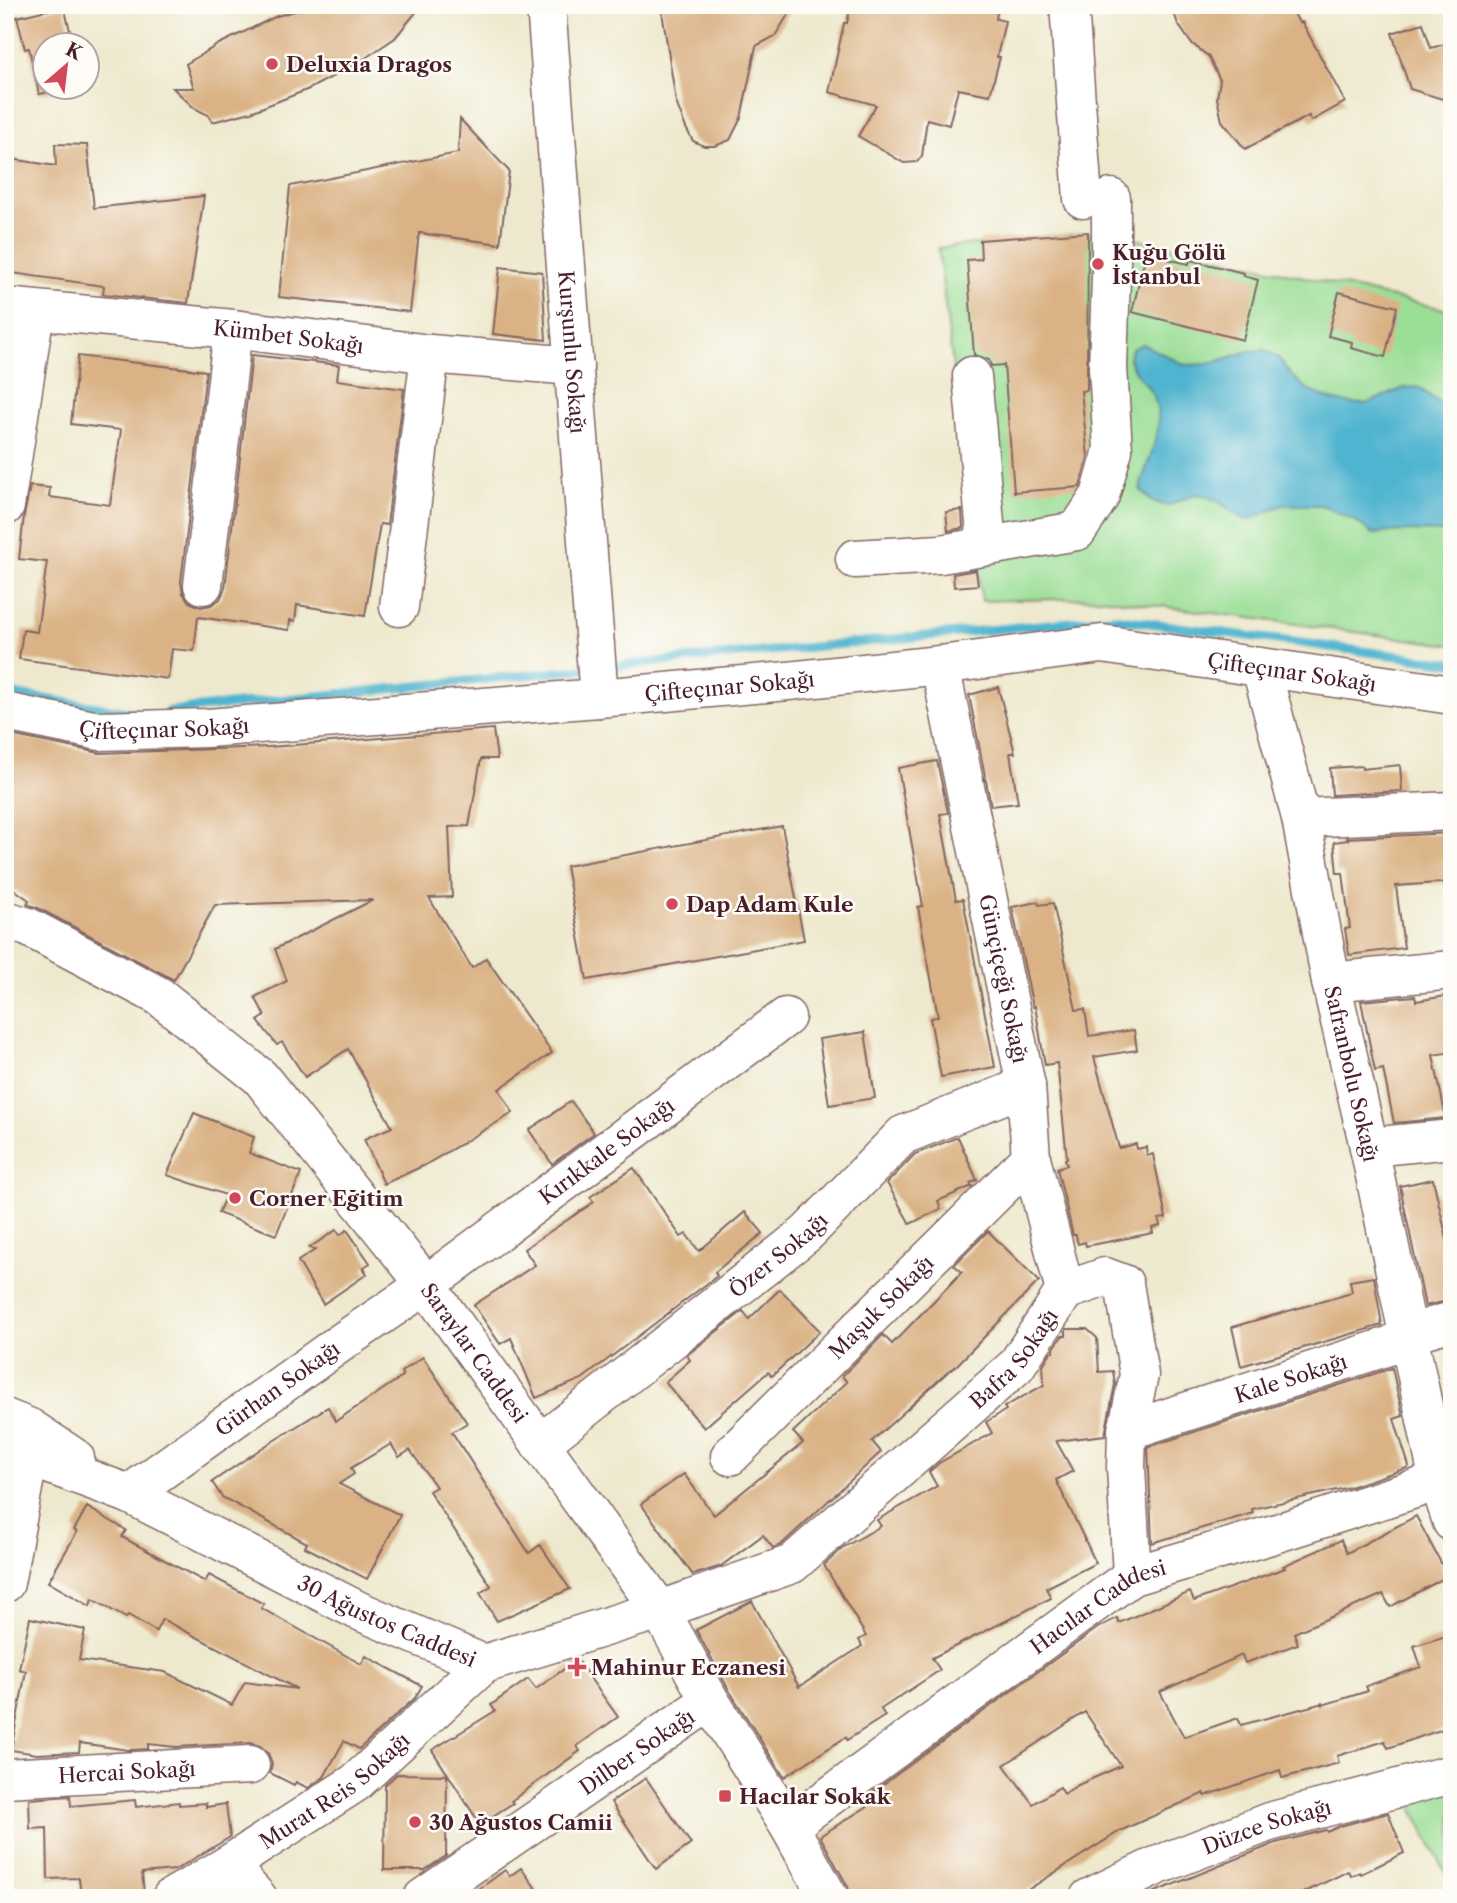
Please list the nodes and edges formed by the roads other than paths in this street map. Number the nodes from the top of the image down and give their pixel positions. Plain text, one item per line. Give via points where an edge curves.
1 (546, 5) edge
2 (1069, 5) edge
3 (20, 309) edge
4 (233, 329) junction
5 (430, 354) junction
6 (574, 366) junction
7 (972, 376) dead end
8 (5, 506) edge
9 (987, 546) junction
10 (855, 559) dead end
11 (202, 585) dead end
12 (398, 607) dead end
13 (940, 665) junction
14 (1261, 668) junction
15 (1452, 695) edge
16 (599, 698) junction
17 (5, 712) edge
18 (1452, 811) edge
19 (1301, 818) junction
20 (5, 920) edge
21 (1452, 970) edge
22 (1331, 982) junction
23 (786, 1017) dead end
24 (1027, 1086) junction
25 (1452, 1139) edge
26 (1369, 1147) junction
27 (1031, 1158) junction
28 (426, 1285) junction
29 (1065, 1291) junction
30 (1452, 1321) edge
31 (1408, 1334) junction
32 (5, 1418) edge
33 (1128, 1431) junction
34 (540, 1444) junction
35 (17, 1452) edge
36 (730, 1456) dead end
37 (1445, 1480) edge
38 (129, 1494) junction
39 (1452, 1522) edge
40 (1132, 1576) junction
41 (5, 1583) edge
42 (660, 1610) junction
43 (484, 1664) junction
44 (710, 1701) junction
45 (250, 1766) dead end
46 (1452, 1774) edge
47 (5, 1778) edge
48 (789, 1826) junction
49 (228, 1865) junction
50 (171, 1898) edge
51 (258, 1898) edge
52 (424, 1898) edge
53 (829, 1898) edge
54 (1089, 1898) edge

1 - 6 street, Kurşunlu Sokağı
2 - 9 street via 1111,277 1108,368 1113,450 1100,496 1077,531
3 - 4 street, Kümbet Sokağı
3 - 8 street
4 - 5 street, Kümbet Sokağı
4 - 11 street
5 - 6 street, Kümbet Sokağı
5 - 12 street
6 - 16 street, Kurşunlu Sokağı
7 - 9 street
9 - 10 street
13 - 14 street, Çifteçınar Sokağı via 1102,644
13 - 16 street, Çifteçınar Sokağı
13 - 24 street, Günçiçeği Sokağı
14 - 15 street, Çifteçınar Sokağı
14 - 19 street, Safranbolu Sokağı
16 - 17 street, Çifteçınar Sokağı via 207,728 100,731
18 - 19 street
19 - 22 street, Safranbolu Sokağı
20 - 28 street, Saraylar Caddesi via 28,927 159,996 260,1077
21 - 22 street
22 - 26 street, Safranbolu Sokağı
23 - 28 street, Kırıkkale Sokağı
24 - 27 street, Günçiçeği Sokağı
24 - 34 street, Özer Sokağı via 903,1135 807,1233
25 - 26 street
26 - 31 street, Safranbolu Sokağı
27 - 29 street, Günçiçeği Sokağı
27 - 36 street, Maşuk Sokağı
28 - 34 street, Saraylar Caddesi
28 - 38 street, Gürhan Sokağı
29 - 33 street, Bafra Sokağı via 1105,1277 1124,1284 1139,1375
29 - 42 street, Bafra Sokağı via 1016,1366 792,1564
30 - 31 street, Kale Sokağı
31 - 33 street, Kale Sokağı via 1392,1345
31 - 37 street, Safranbolu Sokağı
32 - 38 street, 30 Ağustos Caddesi via 30,1428
33 - 40 street, Bafra Sokağı
34 - 42 street, Saraylar Caddesi
35 - 38 street, 30 Ağustos Caddesi
35 - 41 street
37 - 39 street, Safranbolu Sokağı
37 - 40 street, Hacılar Caddesi
38 - 43 street, 30 Ağustos Caddesi via 357,1610
40 - 48 street, Hacılar Caddesi
42 - 43 street, 30 Ağustos Caddesi
42 - 44 street, Saraylar Caddesi
43 - 49 street, Murat Reis Sokağı via 355,1783
44 - 48 street, Saraylar Caddesi
44 - 52 street, Dilber Sokağı
45 - 47 street, Hercai Sokağı
46 - 54 street, Düzce Sokağı via 1269,1822
48 - 53 street, Saraylar Caddesi
49 - 50 street, Murat Reis Sokağı
49 - 51 street

